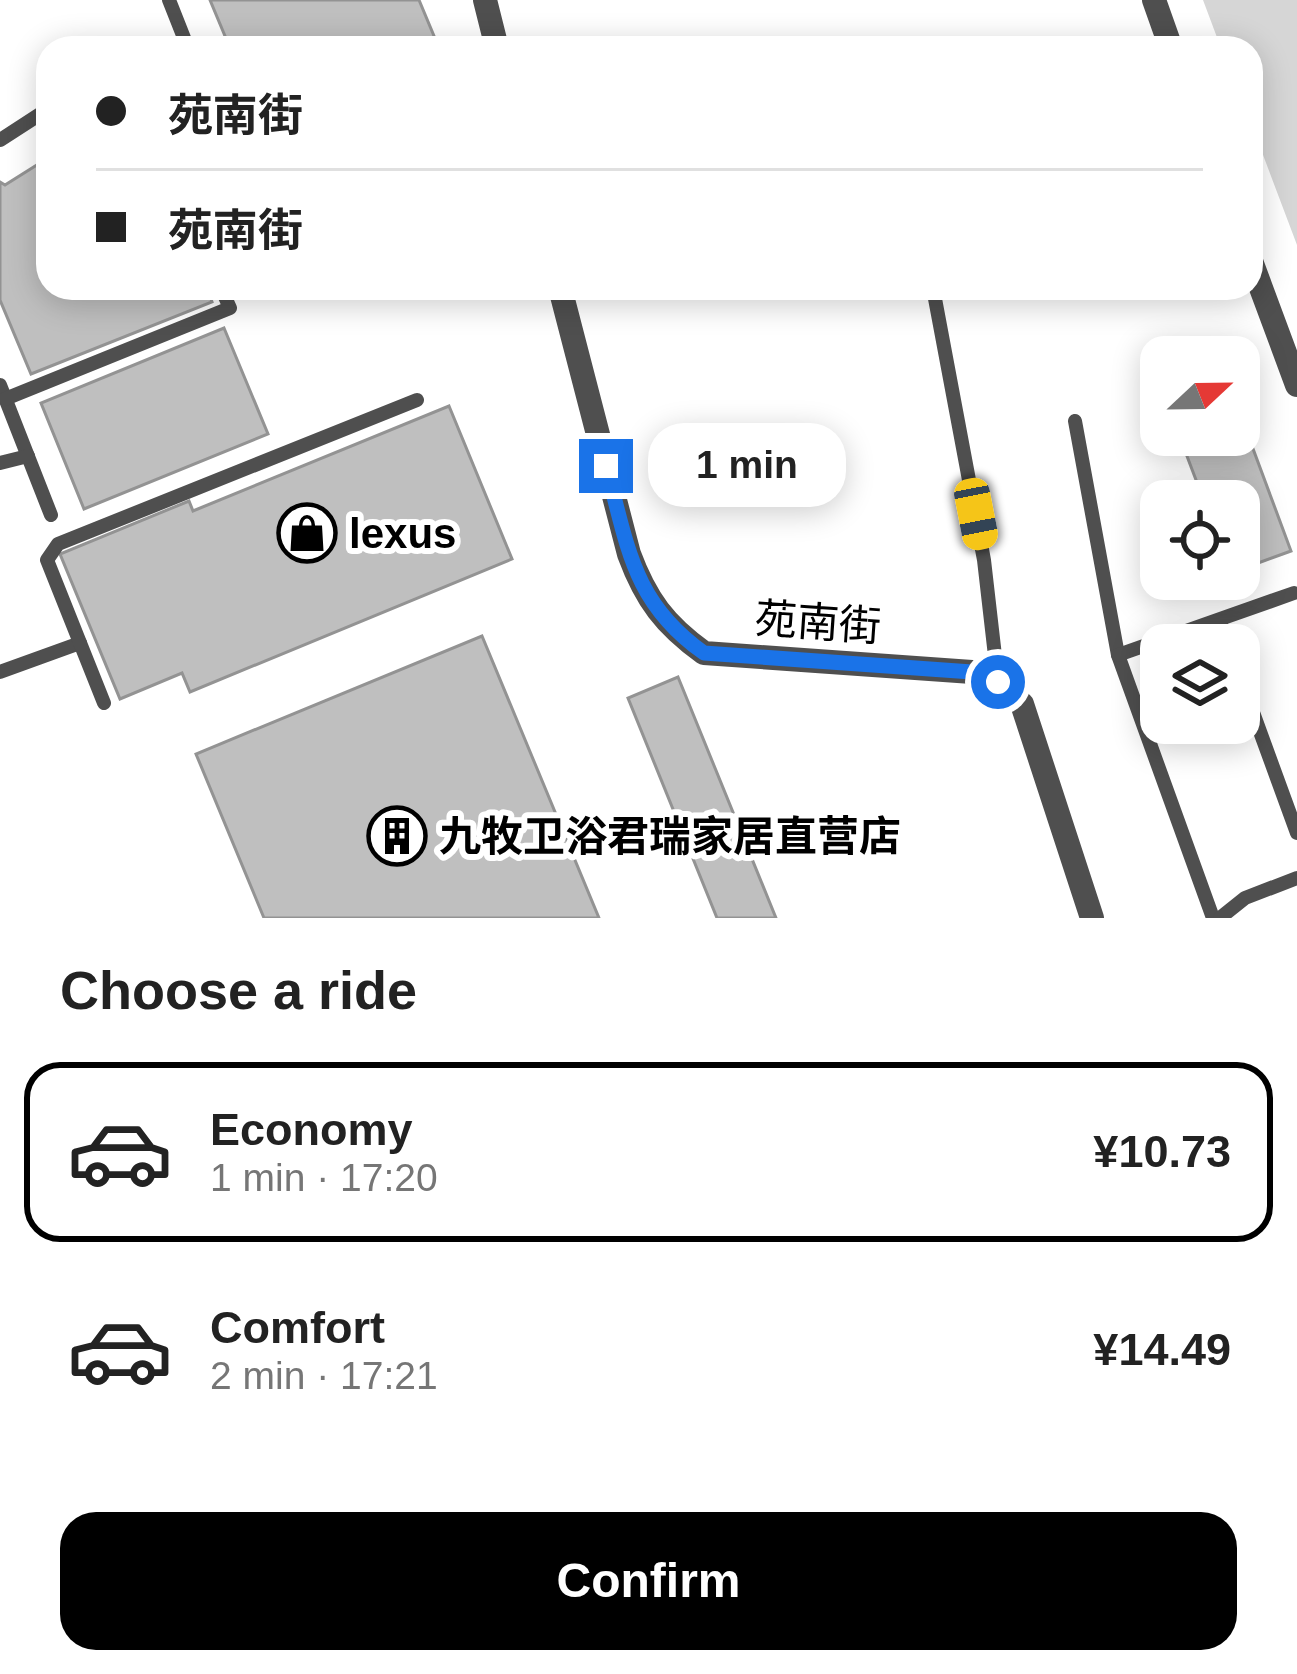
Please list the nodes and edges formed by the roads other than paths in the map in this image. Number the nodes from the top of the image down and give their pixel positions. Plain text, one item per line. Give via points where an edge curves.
1 (169, 0) edge
2 (485, 0) edge
3 (1154, 0) edge
4 (183, 36) edge
5 (494, 36) edge
6 (1168, 36) edge
7 (36, 117) edge
8 (0, 140) edge
9 (1263, 293) edge
10 (226, 300) edge
11 (563, 300) edge
12 (935, 300) edge
13 (1297, 385) edge
14 (3, 392) edge
15 (417, 400) dead end
16 (1075, 421) dead end
17 (28, 456) junction
18 (0, 463) edge
19 (51, 515) dead end
20 (1294, 593) dead end
21 (1220, 620) junction
22 (1221, 624) edge
23 (80, 643) junction
24 (1118, 655) junction
25 (0, 672) edge
26 (998, 682) junction
27 (104, 704) dead end
28 (1260, 732) edge
29 (1297, 833) edge
30 (1297, 878) edge
31 (1092, 918) edge
32 (1217, 918) edge

1 - 4 lane
2 - 5 street
3 - 6 street
7 - 8 lane
9 - 13 street
10 - 14 lane via 230,308
11 - 26 street, 苑南街 via 629,554 644,596 668,628 704,653 972,672
12 - 26 lane
14 - 17 lane
15 - 23 lane via 58,544 47,560
16 - 24 lane
17 - 18 lane
17 - 19 lane
20 - 21 lane
21 - 22 lane
21 - 24 lane
23 - 25 lane
23 - 27 lane
24 - 32 lane
26 - 31 street via 1022,704
28 - 29 lane
30 - 32 lane

